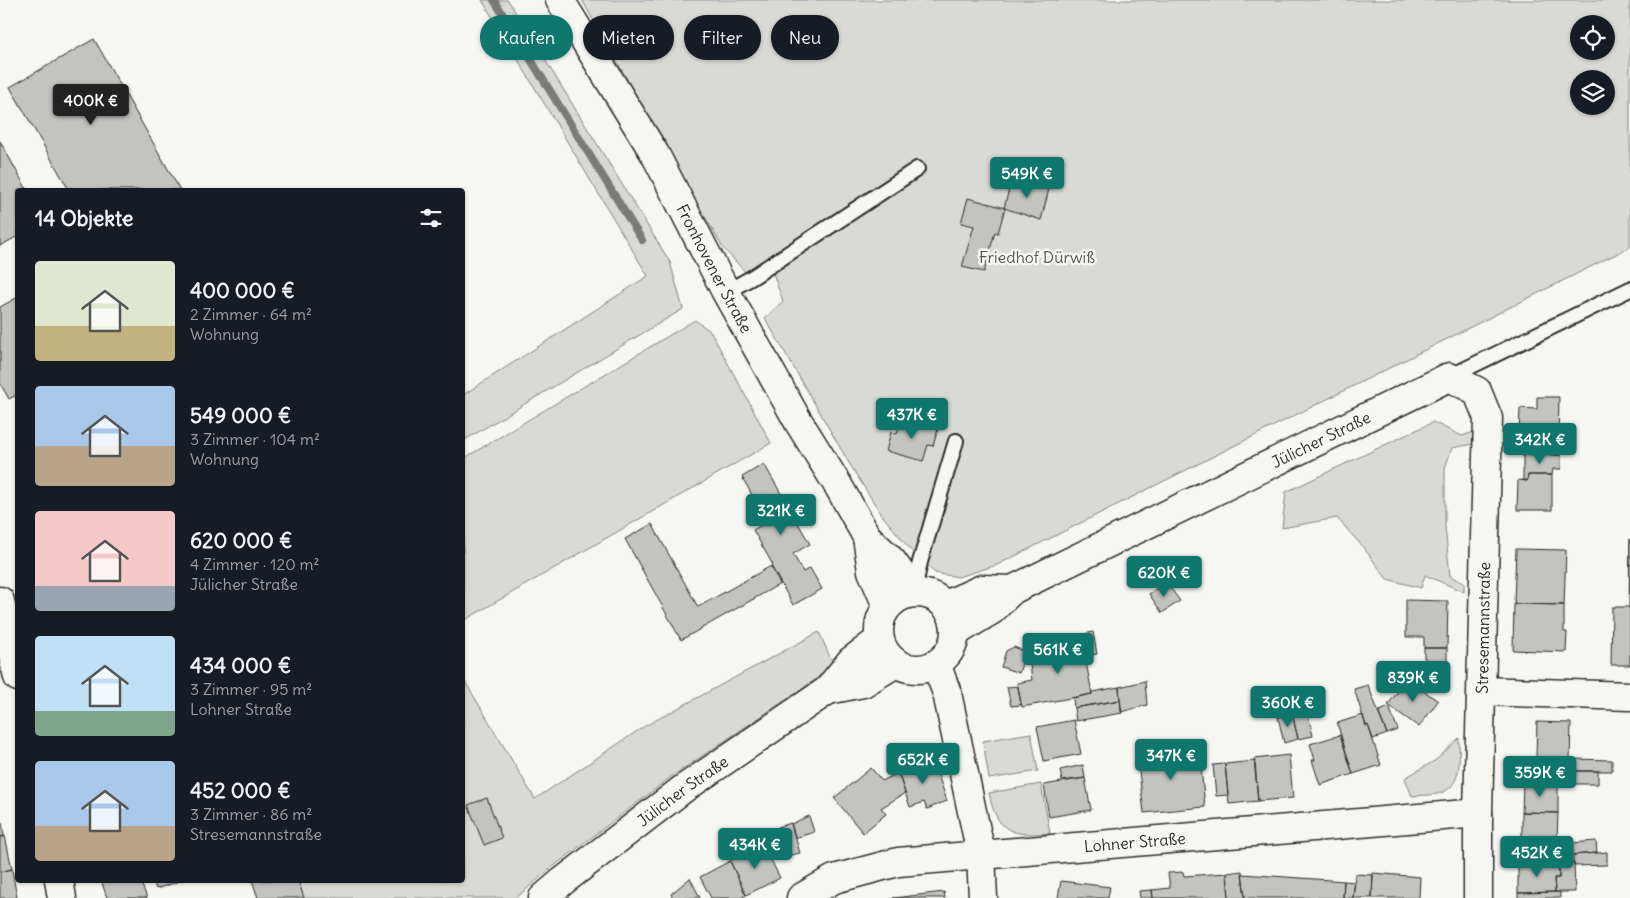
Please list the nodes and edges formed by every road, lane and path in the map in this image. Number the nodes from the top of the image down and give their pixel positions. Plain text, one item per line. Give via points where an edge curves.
1 (560, 0) edge
2 (917, 169) dead end
3 (1630, 288) edge
4 (726, 292) junction
5 (1449, 376) junction
6 (956, 442) dead end
7 (867, 537) junction
8 (1012, 590) junction
9 (914, 592) junction
10 (0, 601) edge
11 (946, 605) junction
12 (887, 606) junction
13 (956, 632) junction
14 (880, 640) junction
15 (896, 663) junction
16 (15, 664) edge
17 (936, 664) junction
18 (828, 690) junction
19 (1482, 690) junction
20 (1630, 696) edge
21 (1478, 813) junction
22 (981, 854) junction
23 (59, 883) edge
24 (62, 898) edge
25 (543, 898) edge
26 (801, 898) edge
27 (983, 898) edge
28 (1478, 898) edge

1 - 4 street, Fronhovener Straße via 655,154
2 - 4 lane
3 - 5 lane, Jülicher Straße
4 - 7 street, Fronhovener Straße
5 - 8 street, Jülicher Straße
5 - 19 street, Stresemannstraße via 1477,391 1488,418
6 - 9 lane
7 - 9 street, Fronhovener Straße via 892,561
7 - 12 street, Fronhovener Straße via 872,571
8 - 11 street, Jülicher Straße via 982,589
8 - 13 street, Jülicher Straße via 992,610
9 - 11 street via 932,595
9 - 12 street via 899,596
10 - 16 street
11 - 13 street via 954,618
12 - 14 street via 879,622
13 - 17 street via 953,645
14 - 15 street via 885,653
14 - 18 street, Jülicher Straße via 851,661
15 - 17 street via 923,669
15 - 18 street, Jülicher Straße via 863,683
17 - 22 street via 947,694
18 - 25 street, Jülicher Straße via 684,789
19 - 20 street
19 - 21 street, Stresemannstraße
21 - 22 street, Lohner Straße
21 - 28 street, Stresemannstraße
22 - 26 street, Lohner Straße via 898,862 834,879
22 - 27 street
23 - 24 street

